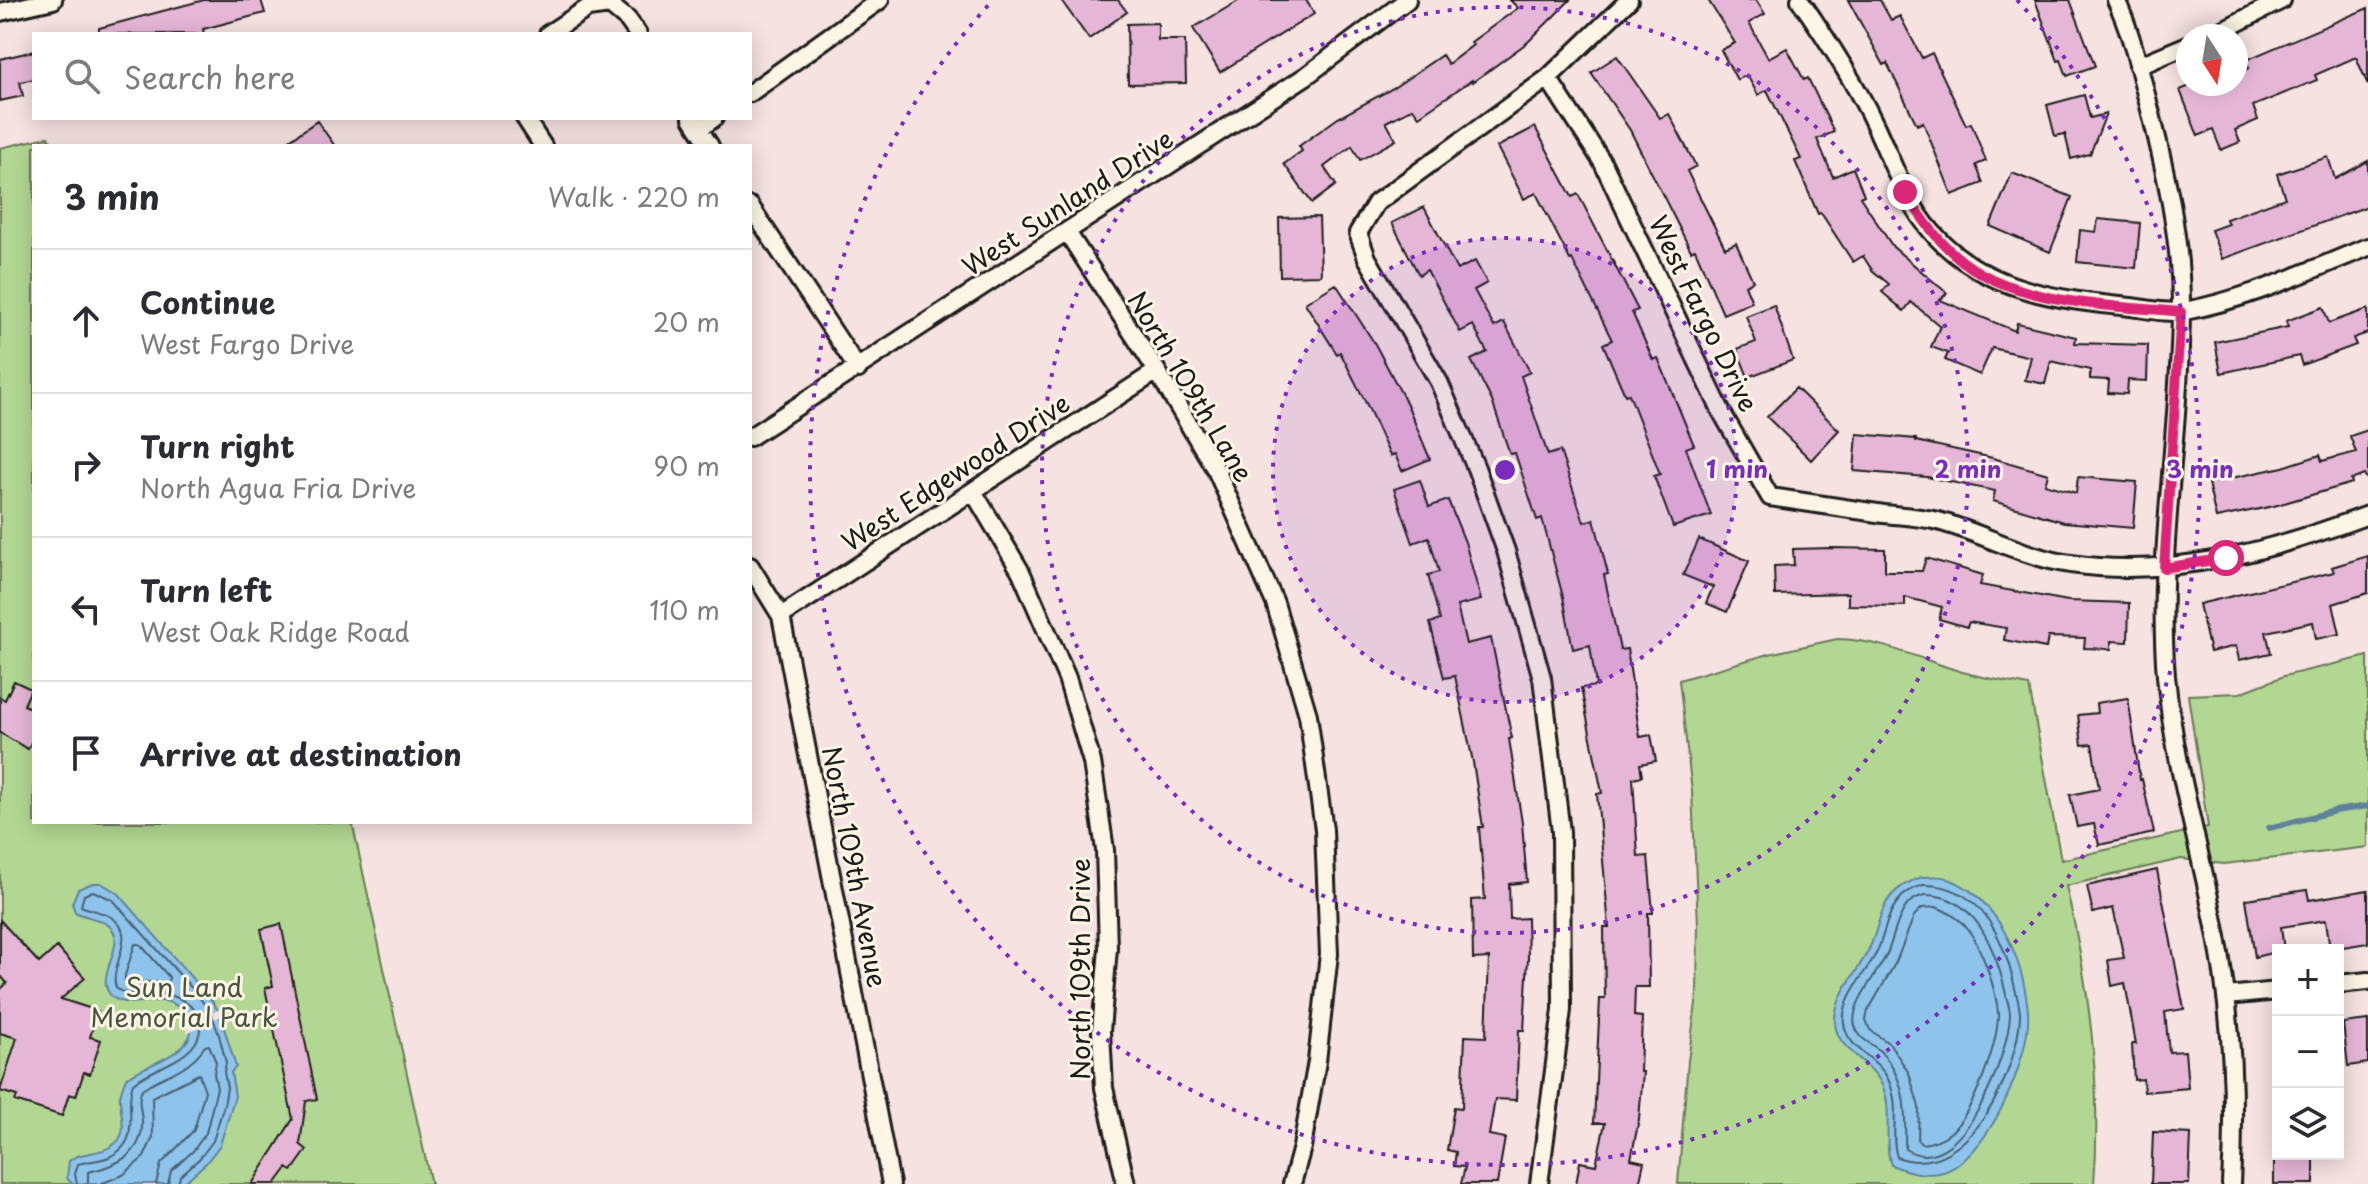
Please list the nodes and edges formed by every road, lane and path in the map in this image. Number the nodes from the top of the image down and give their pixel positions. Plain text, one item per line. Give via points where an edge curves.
1 (53, 0) edge
2 (880, 0) edge
3 (1407, 0) edge
4 (1629, 0) edge
5 (1800, 0) edge
6 (2116, 0) edge
7 (2282, 0) edge
8 (0, 12) edge
9 (2235, 24) edge
10 (551, 32) edge
11 (637, 32) edge
12 (2176, 50) edge
13 (2138, 66) junction
14 (1548, 78) junction
15 (752, 92) edge
16 (526, 120) edge
17 (696, 123) edge
18 (542, 144) edge
19 (709, 144) edge
20 (752, 209) edge
21 (1067, 232) junction
22 (2368, 247) edge
23 (2181, 312) junction
24 (858, 369) junction
25 (1157, 371) junction
26 (752, 436) edge
27 (973, 491) junction
28 (2368, 515) edge
29 (2164, 568) junction
30 (752, 569) edge
31 (781, 616) junction
32 (2368, 981) edge
33 (2344, 983) edge
34 (2272, 992) edge
35 (2227, 996) junction
36 (891, 1184) edge
37 (1126, 1184) edge
38 (1292, 1184) edge
39 (1539, 1184) edge
40 (2231, 1184) edge

1 - 8 street
2 - 15 street
3 - 21 street, West Sunland Drive via 1306,76
4 - 14 street
5 - 23 street via 1874,122 1905,192 1957,258 2015,288
6 - 13 street
7 - 9 street
10 - 11 street via 588,8 610,5
12 - 13 street
13 - 23 street via 2166,172
14 - 29 street, West Fargo Drive via 1603,163 1722,413 1770,497 1938,521 2070,564
14 - 39 street via 1376,203 1358,233 1367,258 1439,382 1476,468 1542,678 1561,832 1562,1010
16 - 18 street
17 - 19 street
20 - 24 street
21 - 24 street, West Sunland Drive
21 - 25 street, North 109th Lane
22 - 23 street via 2245,296
23 - 29 street
24 - 26 street, West Sunland Drive
25 - 27 street, West Edgewood Drive
25 - 38 street, North 109th Lane via 1217,472 1275,603 1308,715 1324,830 1329,954 1317,1061
27 - 31 street, West Edgewood Drive
27 - 37 street, North 109th Drive via 1021,572 1067,678 1092,762 1105,864 1104,1088
28 - 29 street, West Fargo Drive via 2279,545
29 - 35 street via 2166,675 2176,746
30 - 31 street, North 109th Avenue
31 - 36 street, North 109th Avenue
32 - 33 street
34 - 35 street
35 - 40 street

